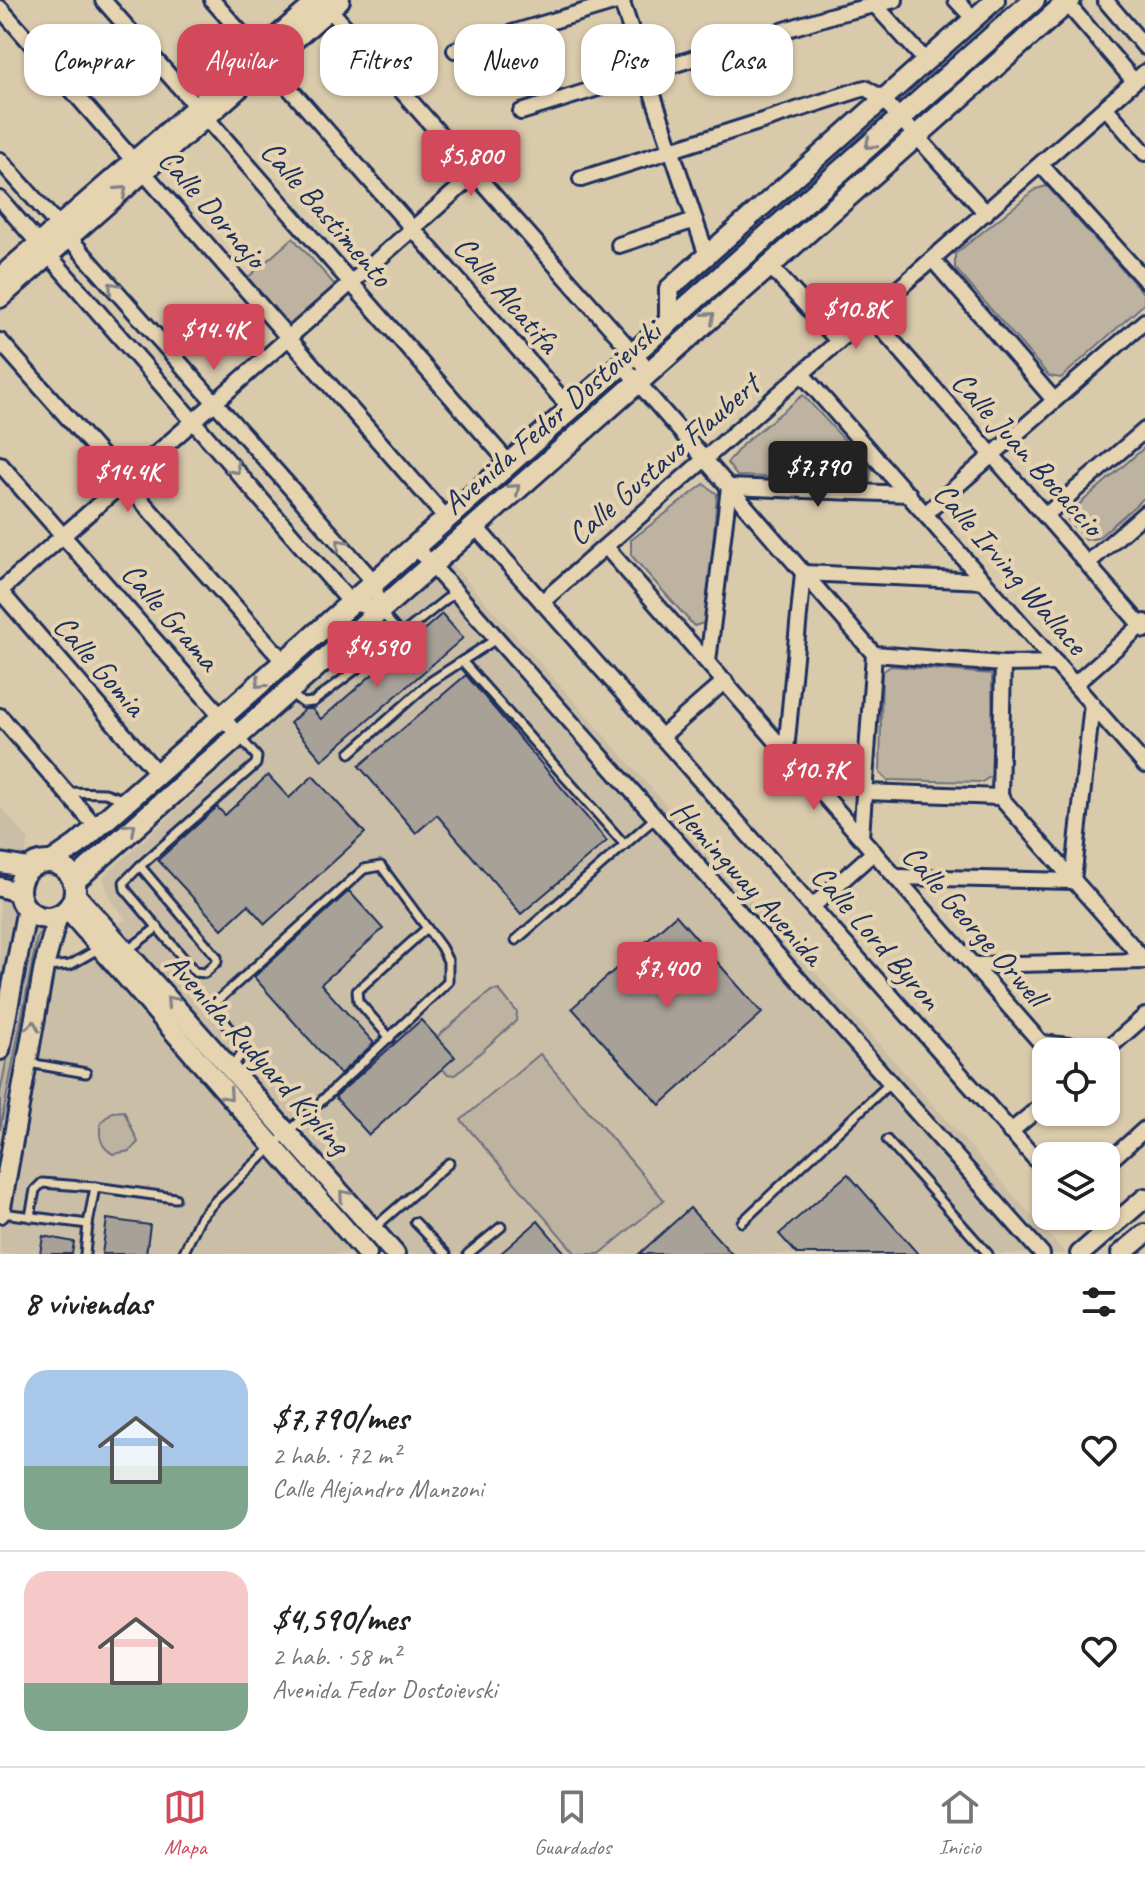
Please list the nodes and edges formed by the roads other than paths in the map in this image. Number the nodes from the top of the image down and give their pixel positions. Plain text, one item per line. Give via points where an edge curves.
1 (103, 0) edge
2 (212, 0) edge
3 (622, 0) edge
4 (895, 0) edge
5 (956, 0) edge
6 (995, 0) edge
7 (1034, 0) edge
8 (1105, 0) edge
9 (1067, 1) edge
10 (327, 2) edge
11 (876, 6) junction
12 (0, 8) edge
13 (973, 18) junction
14 (233, 24) edge
15 (302, 24) edge
16 (542, 24) edge
17 (630, 24) edge
18 (1145, 47) edge
19 (925, 60) junction
20 (675, 65) edge
21 (1140, 77) edge
22 (581, 94) edge
23 (220, 96) edge
24 (296, 96) edge
25 (653, 96) edge
26 (882, 98) junction
27 (1105, 107) junction
28 (202, 112) junction
29 (521, 112) dead end
30 (899, 118) junction
31 (915, 136) junction
32 (671, 149) junction
33 (1145, 153) edge
34 (0, 160) edge
35 (1041, 165) junction
36 (139, 166) junction
37 (475, 174) junction
38 (581, 179) dead end
39 (0, 199) edge
40 (986, 213) junction
41 (695, 220) junction
42 (413, 229) junction
43 (64, 232) junction
44 (619, 245) dead end
45 (44, 249) junction
46 (707, 256) junction
47 (933, 260) junction
48 (769, 265) junction
49 (0, 277) edge
50 (1145, 280) edge
51 (351, 283) junction
52 (0, 298) edge
53 (869, 314) junction
54 (669, 321) junction
55 (1145, 321) edge
56 (289, 338) junction
57 (0, 341) edge
58 (838, 341) junction
59 (627, 358) junction
60 (802, 374) junction
61 (643, 376) junction
62 (1054, 400) junction
63 (215, 402) junction
64 (570, 408) junction
65 (193, 421) junction
66 (1145, 430) edge
67 (990, 455) junction
68 (704, 458) junction
69 (509, 463) junction
70 (0, 464) edge
71 (124, 482) junction
72 (729, 487) junction
73 (909, 494) junction
74 (926, 513) junction
75 (1145, 513) edge
76 (1046, 515) junction
77 (446, 518) junction
78 (474, 525) junction
79 (63, 536) junction
80 (415, 546) junction
81 (606, 547) junction
82 (1089, 562) junction
83 (431, 563) junction
84 (803, 573) junction
85 (984, 581) junction
86 (374, 582) junction
87 (0, 591) edge
88 (455, 592) junction
89 (542, 602) junction
90 (351, 603) junction
91 (379, 609) junction
92 (1144, 626) edge
93 (401, 635) junction
94 (496, 639) junction
95 (874, 654) junction
96 (462, 661) junction
97 (284, 662) junction
98 (708, 662) junction
99 (1056, 663) junction
100 (1003, 664) junction
101 (725, 681) junction
102 (1075, 684) junction
103 (287, 690) junction
104 (1092, 704) junction
105 (0, 716) edge
106 (222, 717) junction
107 (237, 734) junction
108 (661, 737) junction
109 (786, 751) junction
110 (350, 753) dead end
111 (1145, 765) edge
112 (158, 774) junction
113 (66, 792) junction
114 (866, 792) junction
115 (1000, 797) junction
116 (127, 801) junction
117 (654, 819) junction
118 (97, 828) junction
119 (861, 837) junction
120 (625, 845) junction
121 (874, 852) junction
122 (52, 862) junction
123 (0, 863) edge
124 (140, 866) junction
125 (29, 868) junction
126 (896, 877) junction
127 (1073, 881) junction
128 (15, 896) edge
129 (68, 900) junction
130 (813, 906) junction
131 (158, 927) junction
132 (427, 928) junction
133 (516, 940) dead end
134 (98, 949) junction
135 (126, 951) junction
136 (1145, 961) edge
137 (111, 964) junction
138 (974, 965) junction
139 (44, 967) junction
140 (1145, 1016) edge
141 (390, 1038) junction
142 (1037, 1038) edge
143 (1120, 1038) edge
144 (0, 1050) edge
145 (27, 1063) junction
146 (231, 1067) junction
147 (86, 1073) dead end
148 (890, 1083) junction
149 (1032, 1114) edge
150 (1145, 1129) edge
151 (1010, 1132) junction
152 (290, 1134) junction
153 (887, 1140) dead end
154 (275, 1148) junction
155 (1120, 1151) edge
156 (1032, 1156) edge
157 (449, 1163) dead end
158 (95, 1187) junction
159 (175, 1198) dead end
160 (1145, 1198) edge
161 (0, 1213) edge
162 (30, 1217) junction
163 (415, 1222) dead end
164 (742, 1222) dead end
165 (88, 1224) junction
166 (501, 1227) dead end
167 (373, 1228) junction
168 (1145, 1234) edge
169 (85, 1254) edge
170 (183, 1254) edge
171 (367, 1254) edge
172 (395, 1254) edge
173 (446, 1254) edge
174 (468, 1254) edge
175 (988, 1254) edge
176 (1042, 1254) edge
177 (1080, 1254) edge
178 (1121, 1254) edge

1 - 28 street, Calle Bastimento
2 - 14 street, Calle Alcatifa
3 - 16 street
3 - 17 street
4 - 11 street
5 - 13 street
6 - 13 street
7 - 30 main road, Avenida Fedor Dostoievski
8 - 18 street
9 - 21 street
9 - 31 main road, Avenida Fedor Dostoievski
10 - 15 street
10 - 37 street
11 - 19 street
11 - 20 street
12 - 36 street, Calle Dornajo
13 - 19 street
19 - 26 street
21 - 27 street, Calle Gustavo Flaubert
22 - 29 street
23 - 28 street
24 - 42 street, Calle Alcatifa
25 - 32 street
26 - 30 street
26 - 32 street via 872,90 852,90
26 - 46 street
27 - 33 street
27 - 35 street, Calle Gustavo Flaubert
28 - 36 street
28 - 51 street, Calle Bastimento
30 - 31 street
30 -> 54 main road, Avenida Fedor Dostoievski
31 - 40 street
31 - 48 main road, Avenida Fedor Dostoievski
32 - 38 street
32 - 41 street
34 - 43 street
35 - 40 street, Calle Gustavo Flaubert
35 - 50 street
36 - 43 street
36 - 56 street, Calle Dornajo
37 - 42 street
37 - 59 street
39 - 45 street
40 - 47 street, Calle Gustavo Flaubert
41 - 44 street
41 - 46 street
42 - 51 street
42 - 64 street, Calle Alcatifa
43 - 45 street
63 -> 43 street
45 - 49 street
45 - 52 street
45 - 65 street
46 - 54 street via 669,289
47 - 53 street, Calle Gustavo Flaubert
47 - 62 street
48 - 58 street
61 -> 48 main road, Avenida Fedor Dostoievski
51 - 56 street
51 - 69 street, Calle Bastimento
53 - 58 street, Calle Gustavo Flaubert
53 - 67 street, Calle Juan Bocaccio
54 - 59 main road, Avenida Fedor Dostoievski
55 - 62 street
56 - 63 street
56 - 77 street, Calle Dornajo
57 - 71 street
58 - 60 street, Calle Gustavo Flaubert
59 - 61 street
59 - 64 main road, Avenida Fedor Dostoievski
60 - 68 street, Calle Gustavo Flaubert
60 - 73 street, Calle Irving Wallace
61 - 68 street
78 -> 61 main road, Avenida Fedor Dostoievski
62 - 67 street
63 - 65 street
86 -> 63 street
64 - 69 main road, Avenida Fedor Dostoievski
65 - 71 street
65 -> 90 street
66 - 76 street
67 - 74 street
67 - 76 street, Calle Juan Bocaccio
68 - 72 street
68 - 81 street, Calle Gustavo Flaubert
69 - 77 main road, Avenida Fedor Dostoievski
70 - 79 street, Calle Grama
71 - 79 street
71 - 97 street
72 - 73 street
72 - 84 street
72 - 98 street
73 - 74 street, Calle Irving Wallace
74 - 85 street, Calle Irving Wallace
75 - 82 street
76 - 82 street, Calle Juan Bocaccio
77 - 80 main road, Avenida Fedor Dostoievski
78 - 83 main road, Avenida Fedor Dostoievski
78 - 89 street, Calle Lord Byron
79 - 87 street
79 - 106 street, Calle Grama
80 - 83 street, Hemingway Avenida
80 - 86 main road, Avenida Fedor Dostoievski
81 - 89 street, Calle Gustavo Flaubert
81 - 98 street, Calle George Orwell
82 - 92 street, Calle Juan Bocaccio
83 - 88 street, Hemingway Avenida
83 - 91 main road, Avenida Fedor Dostoievski
84 - 85 street
84 - 95 street
84 - 109 street
85 - 99 street, Calle Irving Wallace
86 - 90 main road, Avenida Fedor Dostoievski
86 - 91 street
87 - 112 street, Calle Gomia
88 - 93 lane
88 - 94 street, Hemingway Avenida
89 - 108 street, Calle Lord Byron
90 - 91 street
90 - 97 main road, Avenida Fedor Dostoievski
91 - 93 lane
91 - 103 main road, Avenida Fedor Dostoievski
92 - 102 street
93 - 103 lane via 313,702 303,703
94 - 96 lane
94 - 117 street, Hemingway Avenida
95 - 100 street
95 - 114 street
96 - 110 lane via 408,700
96 - 120 lane
97 -> 106 main road, Avenida Fedor Dostoievski
98 - 101 street, Calle George Orwell
99 - 100 street
99 - 102 street, Calle Irving Wallace
100 - 115 street
101 - 108 street
101 - 109 street, Calle George Orwell
102 - 104 street, Calle Irving Wallace
103 - 107 main road, Avenida Fedor Dostoievski
104 - 111 street, Calle Irving Wallace
104 - 127 street
105 - 113 street
106 - 107 street, Calle Grama
106 - 112 main road, Avenida Fedor Dostoievski
107 - 124 lane via 257,757 256,764
129 -> 107 main road, Avenida Fedor Dostoievski
108 - 130 street, Calle Lord Byron
109 - 119 street, Calle George Orwell
112 - 116 main road, Avenida Fedor Dostoievski
113 - 116 lane via 105,793
113 - 118 street
114 - 115 street
114 - 119 street
115 - 127 street
116 - 118 main road, Avenida Fedor Dostoievski
117 - 120 lane
117 - 148 street, Hemingway Avenida
118 - 122 main road, Avenida Fedor Dostoievski
119 - 121 street, Calle George Orwell
120 - 133 lane
121 - 126 street, Calle George Orwell
121 - 130 street
122 - 125 main road
122 - 129 main road via 66,869
123 - 125 street
124 - 131 lane via 124,885
124 - 131 lane via 217,962 198,974
125 - 128 main road
126 - 127 street
126 - 138 street, Calle George Orwell
127 - 136 street
128 - 129 main road via 41,917
128 - 144 street
129 - 134 street, Avenida Rudyard Kipling
129 - 135 street, Avenida Rudyard Kipling
129 - 139 street
130 - 151 street, Calle Lord Byron
131 - 135 lane
132 - 141 lane via 448,961 448,982
132 - 141 lane via 357,991 358,1001
132 - 146 lane via 381,866 364,869 216,1002 245,1050
134 - 137 street, Avenida Rudyard Kipling
134 - 139 lane via 70,965
135 - 137 lane
146 -> 135 street, Avenida Rudyard Kipling
136 - 138 street
137 -> 154 street, Avenida Rudyard Kipling
138 - 142 street, Calle George Orwell
145 -> 139 street
140 - 143 street
141 - 152 lane
145 - 147 lane
145 - 161 street
146 - 152 street, Avenida Rudyard Kipling
148 - 164 lane
148 - 176 street, Hemingway Avenida
149 - 151 street
150 - 155 street
151 - 156 street, Calle Lord Byron
152 - 154 lane
167 -> 152 street, Avenida Rudyard Kipling
153 - 175 lane
154 - 170 lane via 200,1218
154 - 171 street, Avenida Rudyard Kipling
157 - 167 lane
158 - 159 lane
158 - 162 lane via 42,1183 35,1190
158 - 165 lane
160 - 177 street
161 - 162 lane
162 - 165 lane
163 - 173 lane
165 - 169 lane
166 - 174 lane
167 - 172 street, Avenida Rudyard Kipling
168 - 178 street

